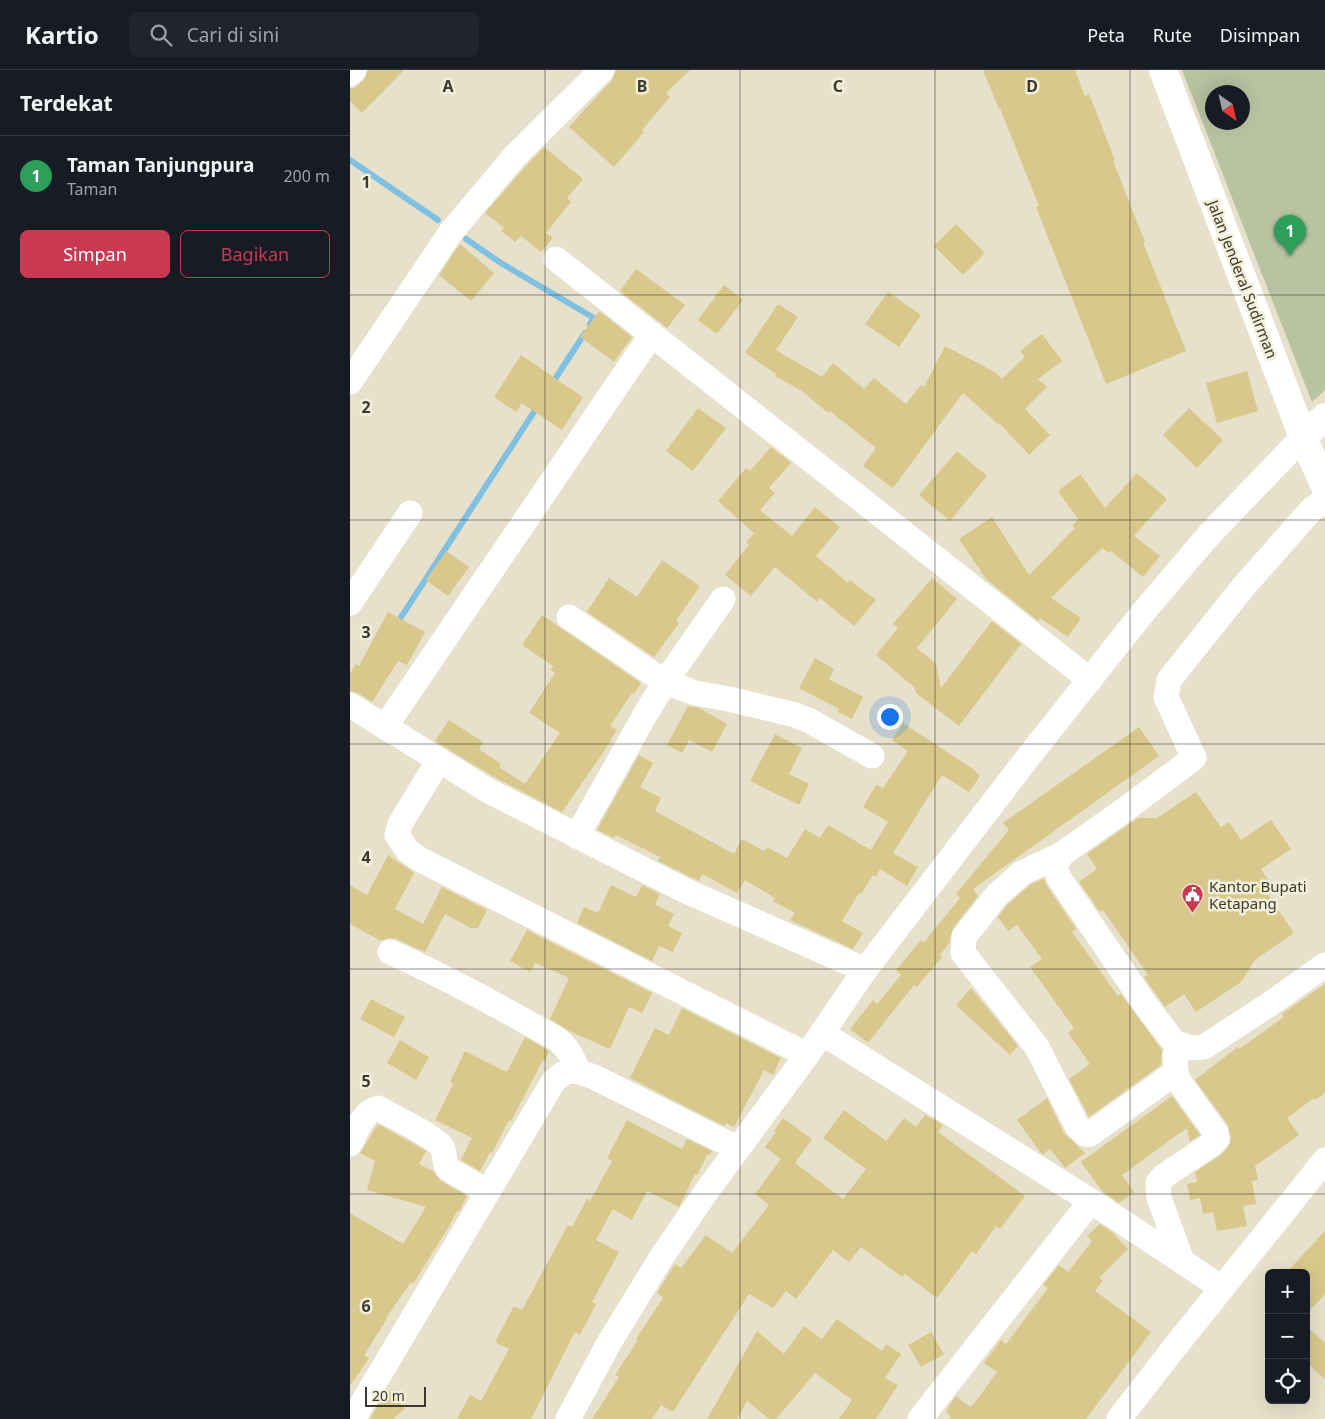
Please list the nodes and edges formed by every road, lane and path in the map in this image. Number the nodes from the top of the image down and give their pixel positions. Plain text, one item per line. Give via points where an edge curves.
1 (354, 70) edge
2 (602, 70) edge
3 (1163, 70) edge
4 (350, 74) edge
5 (556, 259) dead end
6 (652, 334) junction
7 (350, 382) edge
8 (1325, 417) edge
9 (1302, 437) junction
10 (1325, 487) edge
11 (1325, 501) edge
12 (410, 513) dead end
13 (723, 599) dead end
14 (350, 602) edge
15 (570, 617) dead end
16 (1090, 680) junction
17 (665, 682) junction
18 (350, 705) edge
19 (385, 727) junction
20 (872, 756) dead end
21 (438, 760) junction
22 (577, 836) junction
23 (1062, 854) junction
24 (390, 952) dead end
25 (1325, 965) edge
26 (865, 970) junction
27 (822, 1033) junction
28 (1174, 1042) junction
29 (807, 1055) junction
30 (578, 1071) junction
31 (1176, 1072) junction
32 (350, 1144) edge
33 (737, 1148) junction
34 (1325, 1160) edge
35 (488, 1192) junction
36 (1091, 1201) junction
37 (1182, 1261) junction
38 (1222, 1288) junction
39 (353, 1419) edge
40 (568, 1419) edge
41 (920, 1419) edge
42 (1119, 1419) edge

1 - 4 street
2 - 7 street via 516,156 456,226
3 - 9 main road, Jalan Jenderal Sudirman
5 - 6 street
6 - 16 street
6 - 19 street
8 - 9 main road
9 - 10 main road, Jalan Jenderal Sudirman
9 - 16 street via 1208,536
11 - 23 street via 1312,509 1244,586 1169,680 1166,698 1194,758
12 - 14 street
13 - 17 street
15 - 17 street
16 - 26 street
17 - 20 street via 695,694 795,714
17 - 22 street
18 - 19 street
19 - 21 street
21 - 22 street via 487,790
21 - 29 street via 400,824 397,835 408,851
22 - 26 street via 684,890
23 - 28 street via 1056,865 1059,878
23 - 31 street via 1022,873 997,895 964,937 963,952 1037,1047 1077,1126 1085,1134 1090,1134
24 - 30 street via 483,997 557,1039 565,1045
25 - 28 street via 1204,1047 1191,1048
26 - 27 street
27 - 29 street
27 - 36 street
28 - 31 street
29 - 33 street
30 - 33 street
30 - 35 street via 564,1073 553,1082
31 - 37 street via 1178,1080 1217,1138 1158,1183 1159,1198
32 - 35 street via 370,1111 378,1108 436,1141 443,1149 448,1170
33 - 40 street via 661,1258
34 - 38 street
35 - 39 street
36 - 37 street
36 - 41 street
37 - 38 street
38 - 42 street

